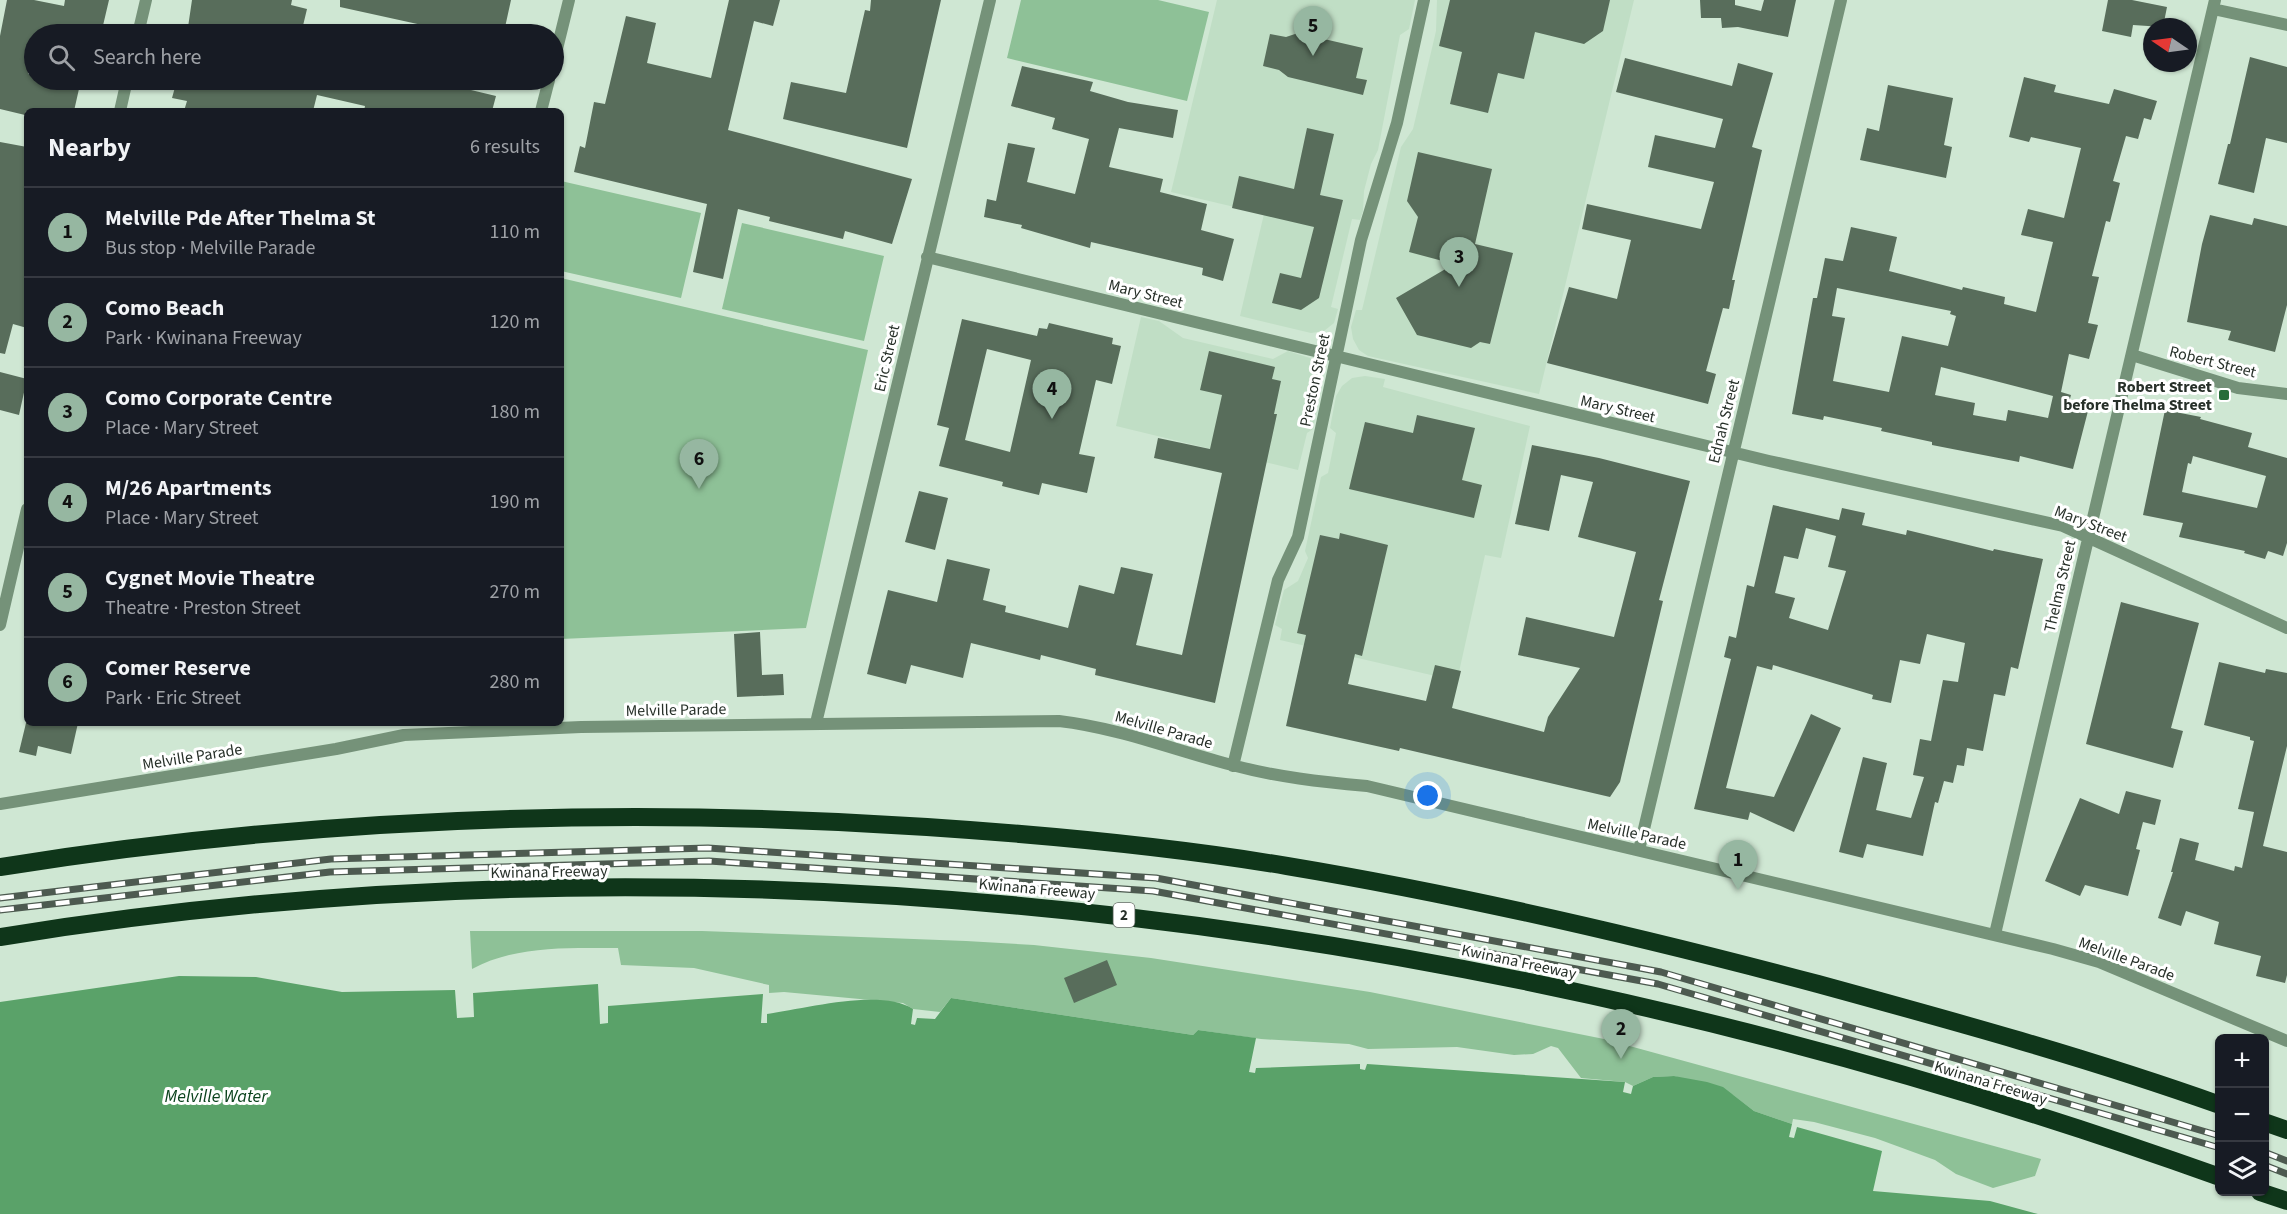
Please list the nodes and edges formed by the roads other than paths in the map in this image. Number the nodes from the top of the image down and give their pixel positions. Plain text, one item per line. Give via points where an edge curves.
1 (146, 0) edge
2 (569, 0) edge
3 (990, 0) edge
4 (1424, 0) edge
5 (1841, 0) edge
6 (2214, 4) edge
7 (140, 24) edge
8 (563, 24) edge
9 (2287, 25) edge
10 (125, 90) edge
11 (546, 90) edge
12 (121, 108) edge
13 (542, 108) edge
14 (927, 257) junction
15 (2132, 355) junction
16 (1335, 357) junction
17 (2287, 394) edge
18 (1732, 452) junction
19 (24, 522) edge
20 (2088, 537) junction
21 (0, 625) edge
22 (2287, 628) edge
23 (816, 723) junction
24 (404, 729) edge
25 (1233, 766) junction
26 (0, 804) edge
27 (1639, 850) junction
28 (0, 867) edge
29 (1995, 934) junction
30 (0, 937) edge
31 (2287, 1041) edge
32 (2215, 1103) edge
33 (2269, 1123) edge
34 (2287, 1130) edge
35 (2215, 1175) edge
36 (2269, 1194) edge
37 (2287, 1201) edge

1 - 7 street
2 - 8 street
3 - 14 street, Eric Street
4 - 16 street, Preston Street via 1398,119 1361,240
5 - 18 street, Ednah Street
6 - 9 street
6 - 15 street, Thelma Street
10 - 12 street
11 - 13 street
14 - 16 street, Mary Street
14 - 23 street, Eric Street
15 - 17 street, Robert Street via 2238,388
15 - 20 street, Thelma Street
16 - 18 street, Mary Street
16 - 25 street, Preston Street via 1298,537 1278,580
18 - 20 street, Mary Street via 2063,526
18 - 27 street, Ednah Street
19 - 21 street
20 - 22 street, Mary Street
20 - 29 street, Thelma Street
23 - 24 street, Melville Parade
23 - 25 street, Melville Parade via 1059,721 1127,733
24 - 26 street, Melville Parade via 336,750
25 - 27 street, Melville Parade via 1300,780 1368,786
27 - 29 street, Melville Parade
28 - 32 highway via 240,837 376,825 537,818 762,818 1067,837 1281,865 1548,915 1941,1017
29 - 31 street, Melville Parade via 2099,962
30 - 35 highway, Kwinana Freeway / 2 via 176,913 305,901 520,890 741,890 952,900 1140,917 1279,936 1534,982 1922,1082
33 - 34 highway
36 - 37 highway

